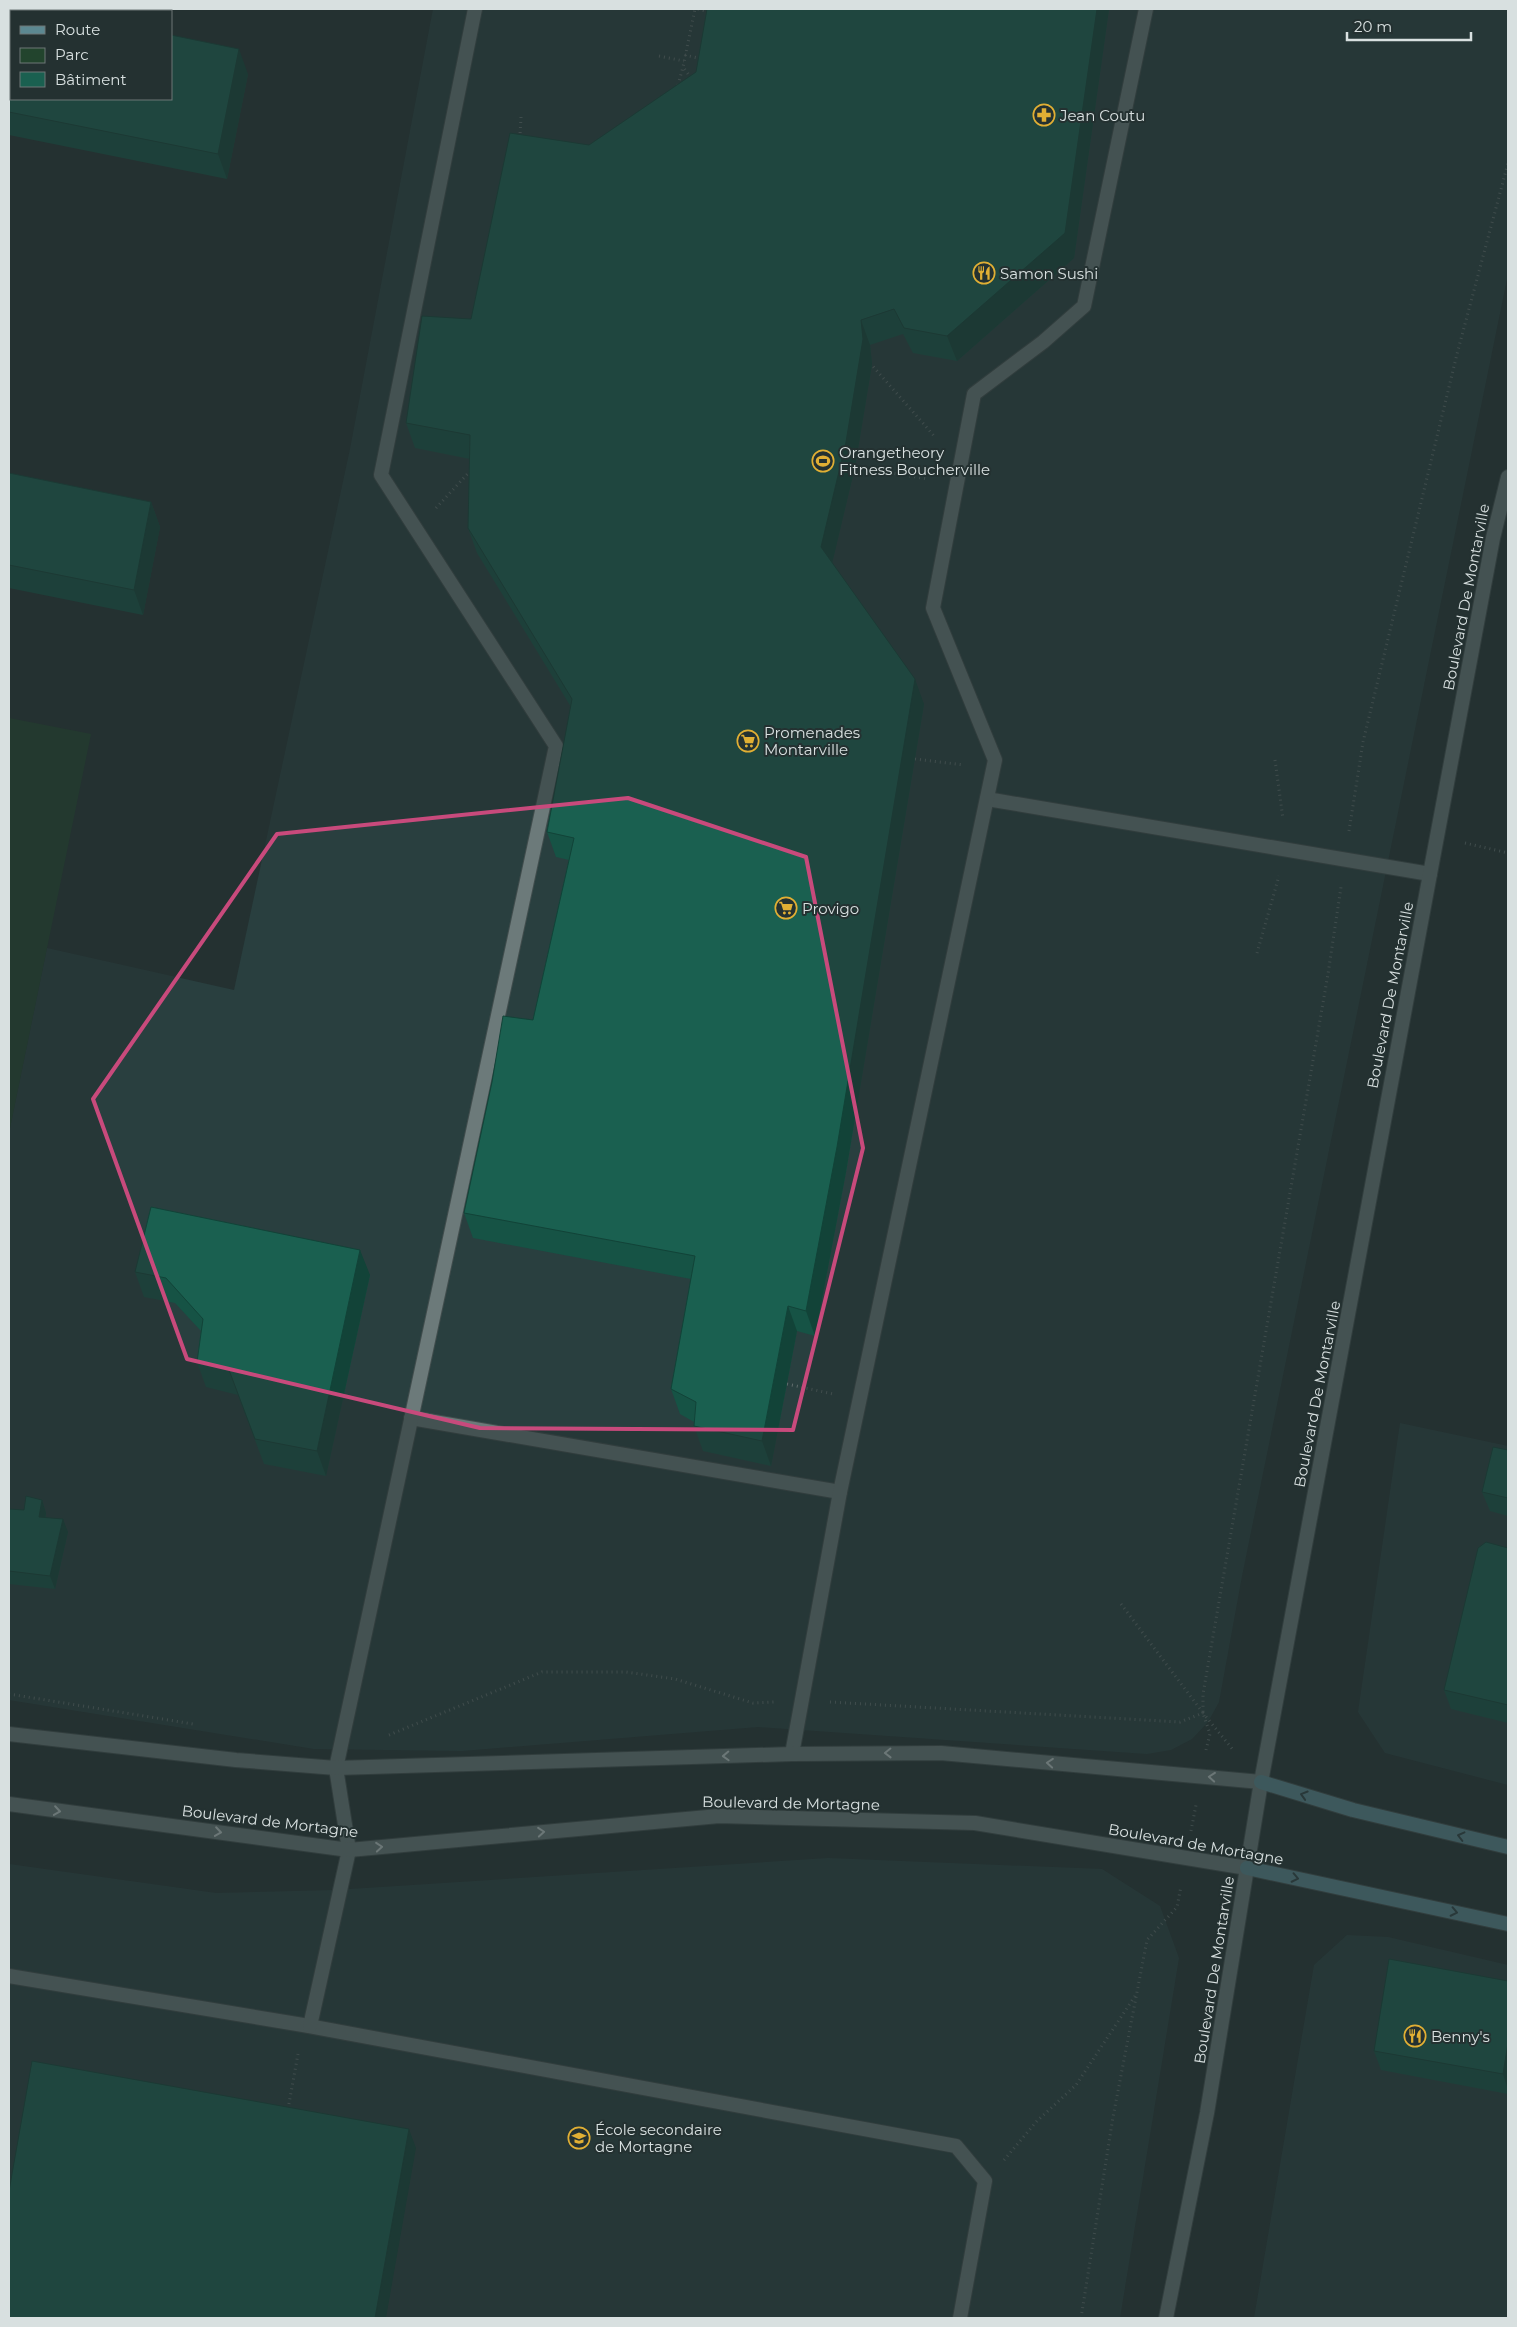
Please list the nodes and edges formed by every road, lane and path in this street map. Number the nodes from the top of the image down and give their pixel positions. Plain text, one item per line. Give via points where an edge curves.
1 (475, 9) edge
2 (697, 9) edge
3 (1146, 9) edge
4 (712, 13) edge
5 (685, 55) junction
6 (659, 56) dead end
7 (684, 61) junction
8 (711, 62) edge
9 (683, 66) junction
10 (694, 82) edge
11 (677, 92) edge
12 (521, 117) dead end
13 (529, 137) edge
14 (1508, 163) edge
15 (862, 361) edge
16 (960, 466) junction
17 (473, 467) edge
18 (855, 467) dead end
19 (920, 477) dead end
20 (1508, 477) edge
21 (416, 529) junction
22 (915, 759) dead end
23 (994, 770) junction
24 (987, 799) junction
25 (1349, 832) dead end
26 (1437, 836) junction
27 (1508, 853) edge
28 (1430, 874) junction
29 (1341, 888) dead end
30 (787, 1384) dead end
31 (860, 1400) junction
32 (411, 1418) junction
33 (840, 1492) junction
34 (1121, 1604) dead end
35 (9, 1694) edge
36 (776, 1702) dead end
37 (844, 1703) dead end
38 (1203, 1714) junction
39 (196, 1724) dead end
40 (9, 1734) edge
41 (382, 1736) dead end
42 (792, 1754) junction
43 (336, 1768) junction
44 (1201, 1776) junction
45 (1261, 1782) junction
46 (9, 1804) edge
47 (1508, 1847) edge
48 (349, 1850) junction
49 (1186, 1857) junction
50 (1247, 1868) junction
51 (1508, 1924) edge
52 (9, 1976) edge
53 (1136, 1994) junction
54 (306, 2026) junction
55 (287, 2116) edge
56 (985, 2181) junction
57 (960, 2318) edge
58 (1081, 2318) edge
59 (1166, 2318) edge

1 - 21 street via 381,475
2 - 4 path
2 - 5 path
3 - 16 street via 1084,306 974,394
5 - 7 path
5 - 8 path
6 - 7 path
7 - 9 path
9 - 10 path
9 - 11 path
12 - 13 path via 520,135
14 - 25 path via 1457,354 1363,742
15 - 16 path via 872,364
16 - 23 street via 933,608 995,760
17 - 21 path
18 - 19 path
20 - 26 street, Boulevard De Montarville via 1493,538
21 - 32 street via 556,746
22 - 23 path
23 - 24 street
24 - 28 street
24 - 31 street
26 - 27 path
26 - 28 street, Boulevard De Montarville
28 - 45 street, Boulevard De Montarville
29 - 38 path via 1203,1694
30 - 31 path
31 - 33 street
32 - 33 street
32 - 43 street
33 - 42 street
34 - 38 path
35 - 39 path
36 - 41 path via 753,1703 675,1679 626,1672 542,1672 394,1734
37 - 38 path via 1180,1722
38 - 44 path via 1210,1734
38 - 45 path
40 - 43 street
42 -> 43 street
44 -> 42 street via 941,1753
43 - 48 street
45 -> 44 street
44 - 49 path
47 -> 45 main road via 1353,1810
45 - 50 street, Boulevard De Montarville
46 -> 48 street, Boulevard de Mortagne
48 -> 49 street, Boulevard de Mortagne via 719,1816 975,1823
48 - 54 street
49 - 50 street, Boulevard de Mortagne
49 - 53 path via 1178,1908 1147,1940
50 -> 51 main road, Boulevard de Mortagne
50 - 59 street, Boulevard De Montarville via 1207,2113
52 - 54 street
53 - 56 path via 1076,2085 1037,2121
53 - 58 path
54 - 55 path
54 - 56 street via 956,2146
56 - 57 street

